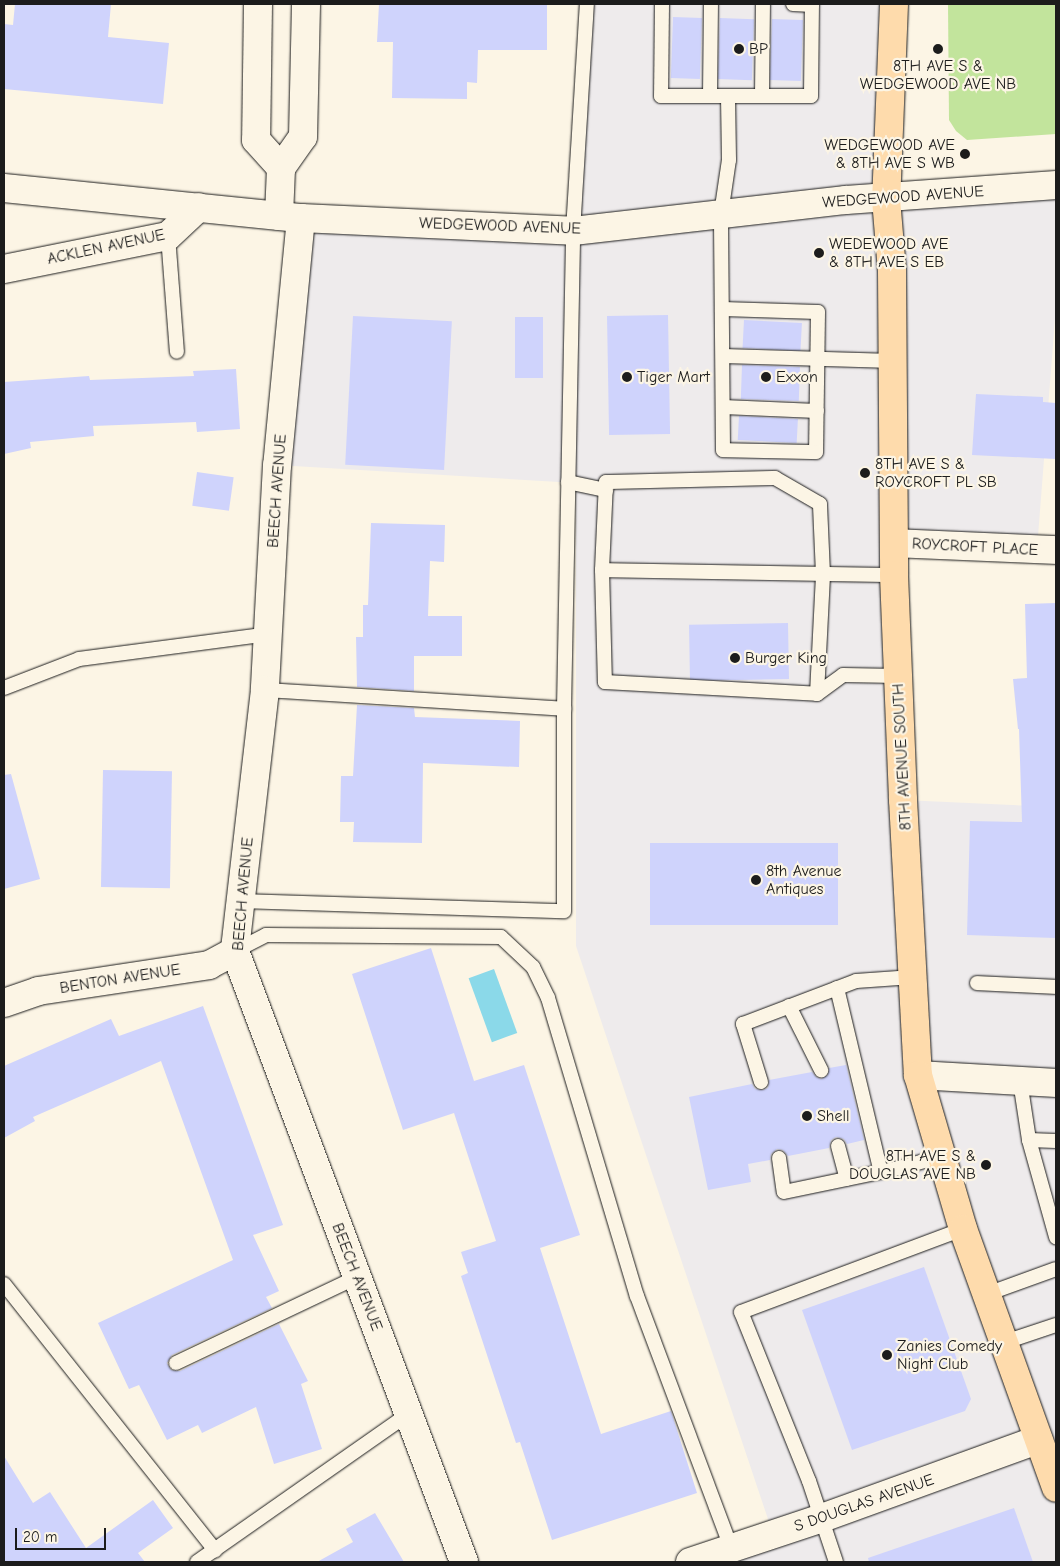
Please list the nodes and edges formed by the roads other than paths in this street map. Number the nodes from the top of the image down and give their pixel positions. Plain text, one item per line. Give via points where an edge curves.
1 (258, 4) edge
2 (306, 4) edge
3 (587, 4) edge
4 (662, 4) edge
5 (711, 4) edge
6 (763, 4) edge
7 (779, 4) edge
8 (792, 4) edge
9 (894, 4) edge
10 (710, 96) junction
11 (728, 96) junction
12 (762, 96) junction
13 (282, 168) junction
14 (1056, 185) edge
15 (4, 188) edge
16 (886, 199) junction
17 (199, 207) junction
18 (721, 214) junction
19 (290, 217) junction
20 (573, 231) junction
21 (168, 236) junction
22 (4, 269) edge
23 (722, 309) junction
24 (177, 352) dead end
25 (723, 356) junction
26 (817, 358) junction
27 (893, 361) junction
28 (723, 407) junction
29 (817, 411) junction
30 (568, 482) junction
31 (606, 490) junction
32 (895, 543) junction
33 (1056, 550) edge
34 (602, 570) junction
35 (823, 574) junction
36 (894, 575) junction
37 (268, 634) junction
38 (898, 676) junction
39 (4, 688) edge
40 (265, 690) junction
41 (817, 694) junction
42 (564, 709) junction
43 (239, 901) junction
44 (235, 951) junction
45 (913, 977) junction
46 (976, 984) dead end
47 (1056, 987) edge
48 (837, 988) junction
49 (4, 1003) edge
50 (789, 1006) junction
51 (821, 1070) dead end
52 (918, 1075) junction
53 (1020, 1081) junction
54 (761, 1082) dead end
55 (1056, 1083) edge
56 (1029, 1140) junction
57 (1056, 1141) edge
58 (838, 1146) dead end
59 (942, 1156) junction
60 (780, 1158) dead end
61 (881, 1172) junction
62 (847, 1179) junction
63 (963, 1229) junction
64 (1056, 1237) edge
65 (1056, 1269) edge
66 (356, 1277) junction
67 (4, 1284) edge
68 (987, 1294) junction
69 (1056, 1325) edge
70 (1004, 1342) junction
71 (176, 1363) dead end
72 (408, 1414) junction
73 (1038, 1440) junction
74 (1056, 1488) edge
75 (822, 1518) junction
76 (732, 1548) junction
77 (215, 1550) junction
78 (197, 1562) edge
79 (464, 1562) edge
80 (690, 1562) edge
81 (836, 1562) edge

1 - 13 street via 256,140
2 - 13 street via 303,136
3 - 20 lane
4 - 10 lane via 661,96
5 - 10 lane
6 - 12 lane
7 - 8 lane
8 - 12 lane via 812,5 810,96
9 - 16 main road, 8TH AVENUE SOUTH
10 - 11 lane
11 - 12 lane
11 - 18 lane via 729,160
13 - 19 street, BEECH AVENUE
14 - 16 street, WEDGEWOOD AVENUE
15 - 17 street, WEDGEWOOD AVENUE
16 - 18 street, WEDGEWOOD AVENUE via 846,200
16 - 27 main road, 8TH AVENUE SOUTH via 892,271
17 - 19 street, WEDGEWOOD AVENUE
17 - 21 street, ACKLEN AVENUE
18 - 20 street, WEDGEWOOD AVENUE
18 - 23 lane
19 - 20 street, WEDGEWOOD AVENUE
19 - 37 street, BEECH AVENUE
20 - 30 lane
21 - 22 street, ACKLEN AVENUE
21 - 24 lane
23 - 25 lane
23 - 26 lane via 818,312
25 - 26 lane
25 - 28 lane
26 - 27 lane
26 - 29 lane
27 - 32 main road, 8TH AVENUE SOUTH
28 - 29 lane
28 - 29 lane via 723,450 816,452
30 - 31 lane
30 - 42 lane
31 - 34 lane
31 - 35 lane via 606,482 775,478 820,504
32 - 33 street, ROYCROFT PLACE
32 - 36 main road, 8TH AVENUE SOUTH
34 - 35 lane
34 - 41 lane via 605,682
35 - 36 lane
35 - 41 lane
36 - 38 main road, 8TH AVENUE SOUTH
37 - 39 lane via 79,658
37 - 40 street, BEECH AVENUE
38 - 41 lane via 843,674
38 - 45 main road, 8TH AVENUE SOUTH
40 - 42 lane
40 - 43 street, BEECH AVENUE
42 - 43 lane via 564,911
43 - 44 street, BEECH AVENUE
44 - 49 street, BENTON AVENUE via 209,965 38,991
44 - 66 street, BEECH AVENUE
44 - 76 lane via 266,935 501,937 533,967 548,998 637,1296
45 - 48 lane via 856,981
45 - 52 main road, 8TH AVENUE SOUTH
46 - 47 lane
48 - 50 lane
48 - 61 lane
50 - 51 lane
50 - 54 lane via 743,1024
52 - 53 street
52 - 59 main road, 8TH AVENUE SOUTH
53 - 55 street
53 - 56 lane
56 - 57 lane
56 - 64 lane
58 - 62 lane
59 - 61 lane
59 - 63 main road, 8TH AVENUE SOUTH
60 - 62 lane via 784,1192
61 - 62 lane
63 - 68 main road, 8TH AVENUE SOUTH
63 - 75 lane via 741,1312
65 - 68 lane
66 - 71 lane
66 - 72 street, BEECH AVENUE
67 - 77 lane
68 - 70 main road, 8TH AVENUE SOUTH
69 - 70 lane
70 - 73 main road, 8TH AVENUE SOUTH
72 - 77 lane
72 - 79 street, BEECH AVENUE
73 - 74 main road, 8TH AVENUE SOUTH
73 - 75 street, S DOUGLAS AVENUE
75 - 76 street, S DOUGLAS AVENUE
75 - 81 lane
76 - 80 street, S DOUGLAS AVENUE
77 - 78 lane

